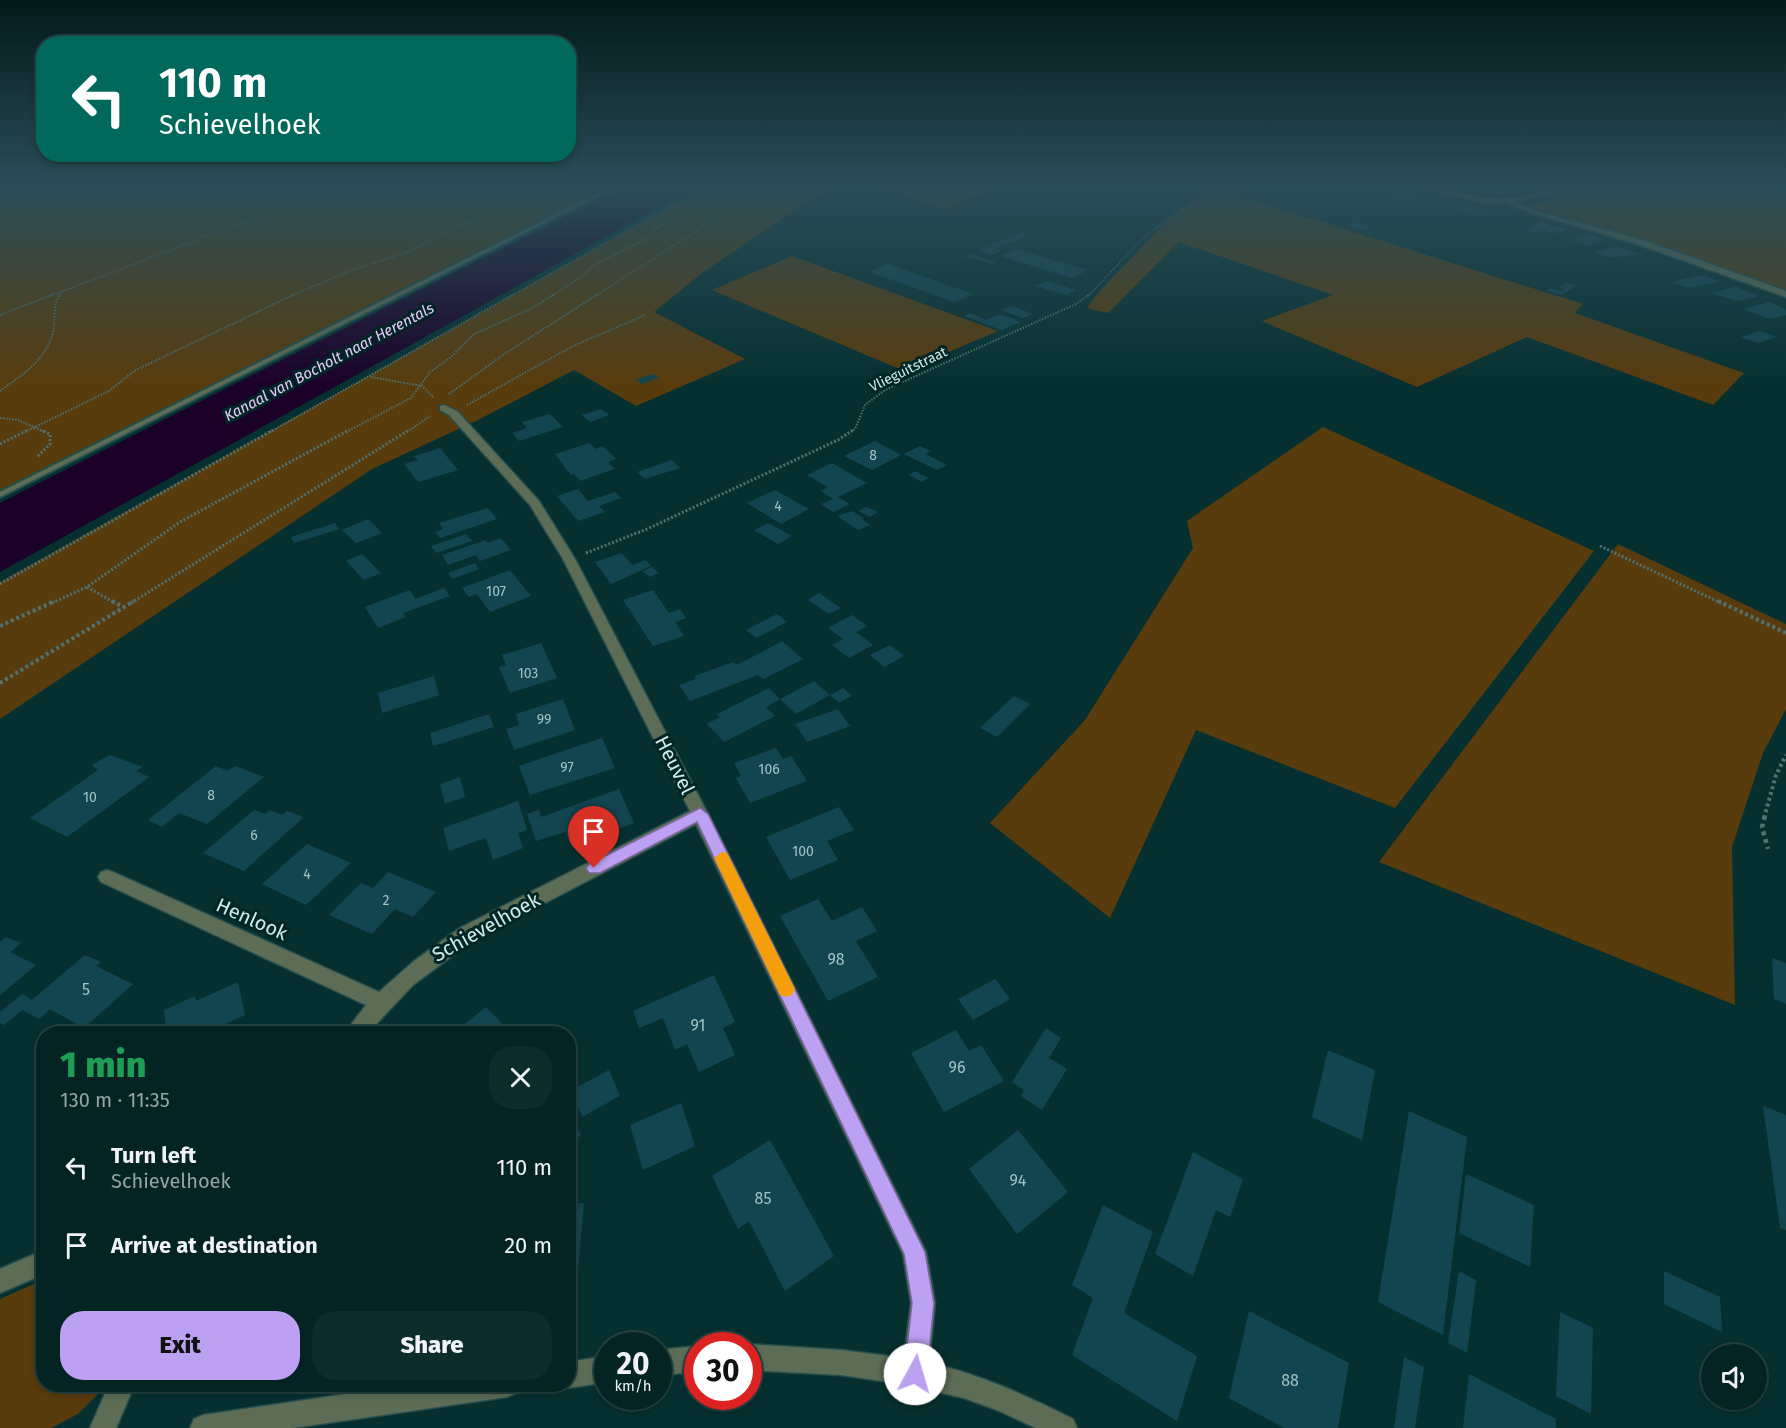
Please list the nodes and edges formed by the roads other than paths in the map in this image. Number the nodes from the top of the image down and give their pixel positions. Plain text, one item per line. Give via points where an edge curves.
1 (481, 254) edge
2 (1673, 254) edge
3 (1786, 294) edge
4 (449, 410) road end
5 (0, 495) edge
6 (700, 814) junction
7 (107, 878) dead end
8 (380, 1002) junction
9 (360, 1026) edge
10 (36, 1265) edge
11 (0, 1281) edge
12 (762, 1358) edge
13 (594, 1371) edge
14 (576, 1374) edge
15 (915, 1374) junction
16 (119, 1392) edge
17 (452, 1392) edge
18 (103, 1428) edge
19 (203, 1428) edge
20 (1064, 1428) edge

1 - 5 lane
2 - 3 street
4 - 6 street, Heuvel via 535,503 569,559
6 - 8 street, Schievelhoek via 467,934 431,956
6 - 15 street, Heuvel via 914,1252 923,1303
7 - 8 street, Henlook
8 - 9 street, Schievelhoek
10 - 11 street
12 - 15 street via 807,1359
13 - 14 street
15 - 20 street via 993,1395
16 - 18 street
17 - 19 street

